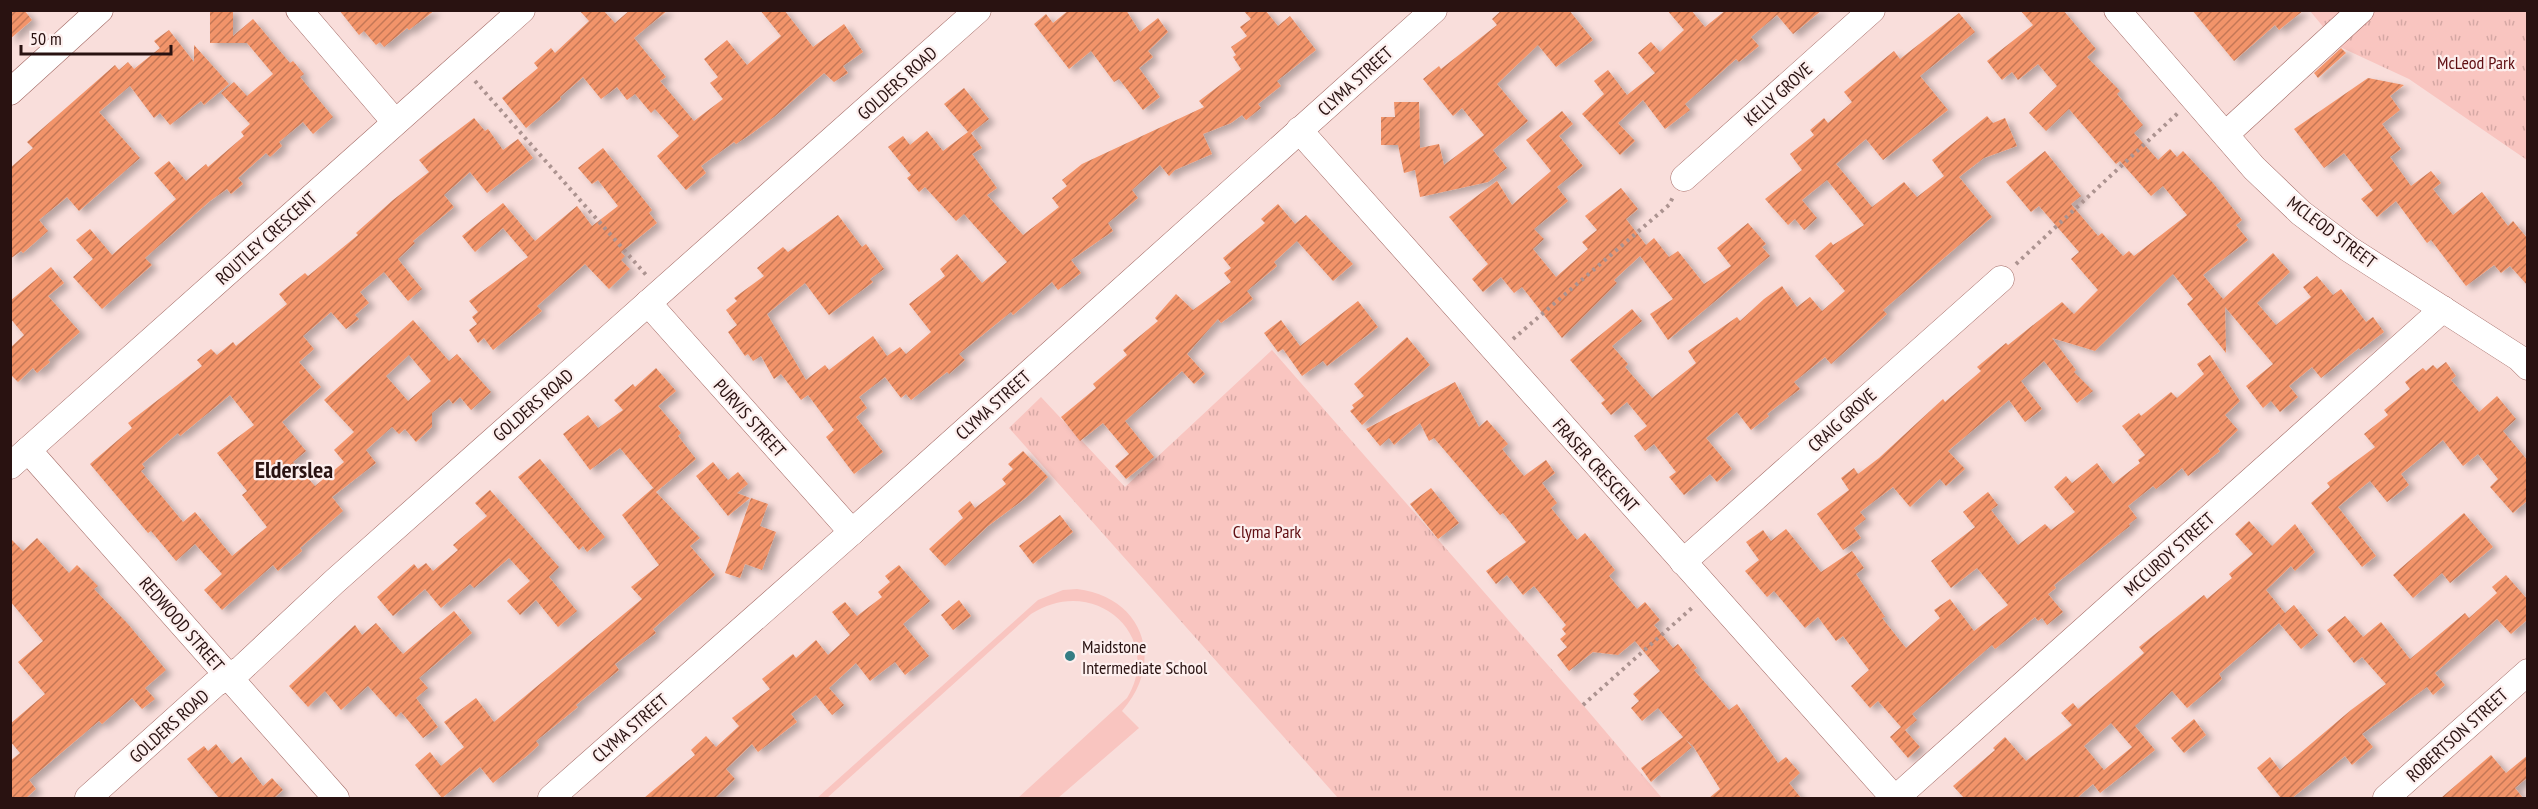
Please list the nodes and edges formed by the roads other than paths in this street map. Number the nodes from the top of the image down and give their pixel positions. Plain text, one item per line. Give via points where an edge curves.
1 (100, 10) edge
2 (299, 10) edge
3 (522, 10) edge
4 (978, 10) edge
5 (1434, 10) edge
6 (1872, 10) edge
7 (2117, 10) edge
8 (2361, 10) edge
9 (10, 92) edge
10 (395, 122) junction
11 (1299, 130) junction
12 (2226, 134) junction
13 (1684, 178) road end
14 (2001, 279) road end
15 (655, 298) junction
16 (2442, 309) junction
17 (2528, 367) edge
18 (19, 458) edge
19 (852, 532) junction
20 (1683, 562) junction
21 (2528, 672) edge
22 (228, 677) junction
23 (88, 798) edge
24 (336, 798) edge
25 (551, 798) edge
26 (1895, 798) edge
27 (2386, 798) edge

1 - 9 street
2 - 10 street
3 - 10 street, ROUTLEY CRESCENT
4 - 15 street, GOLDERS ROAD
5 - 11 street, CLYMA STREET
6 - 13 street, KELLY GROVE
7 - 12 street, MCLEOD STREET
8 - 12 street
10 - 18 street, ROUTLEY CRESCENT
11 - 19 street, CLYMA STREET
11 - 20 street, FRASER CRESCENT
12 - 16 street, MCLEOD STREET via 2254,168 2301,213
14 - 20 street, CRAIG GROVE
15 - 19 street, PURVIS STREET
15 - 22 street, GOLDERS ROAD
16 - 17 street, MCLEOD STREET
16 - 26 street, MCCURDY STREET
18 - 22 street, REDWOOD STREET
19 - 25 street, CLYMA STREET
20 - 26 street, FRASER CRESCENT
21 - 27 street, ROBERTSON STREET
22 - 23 street, GOLDERS ROAD via 215,684
22 - 24 street, REDWOOD STREET

